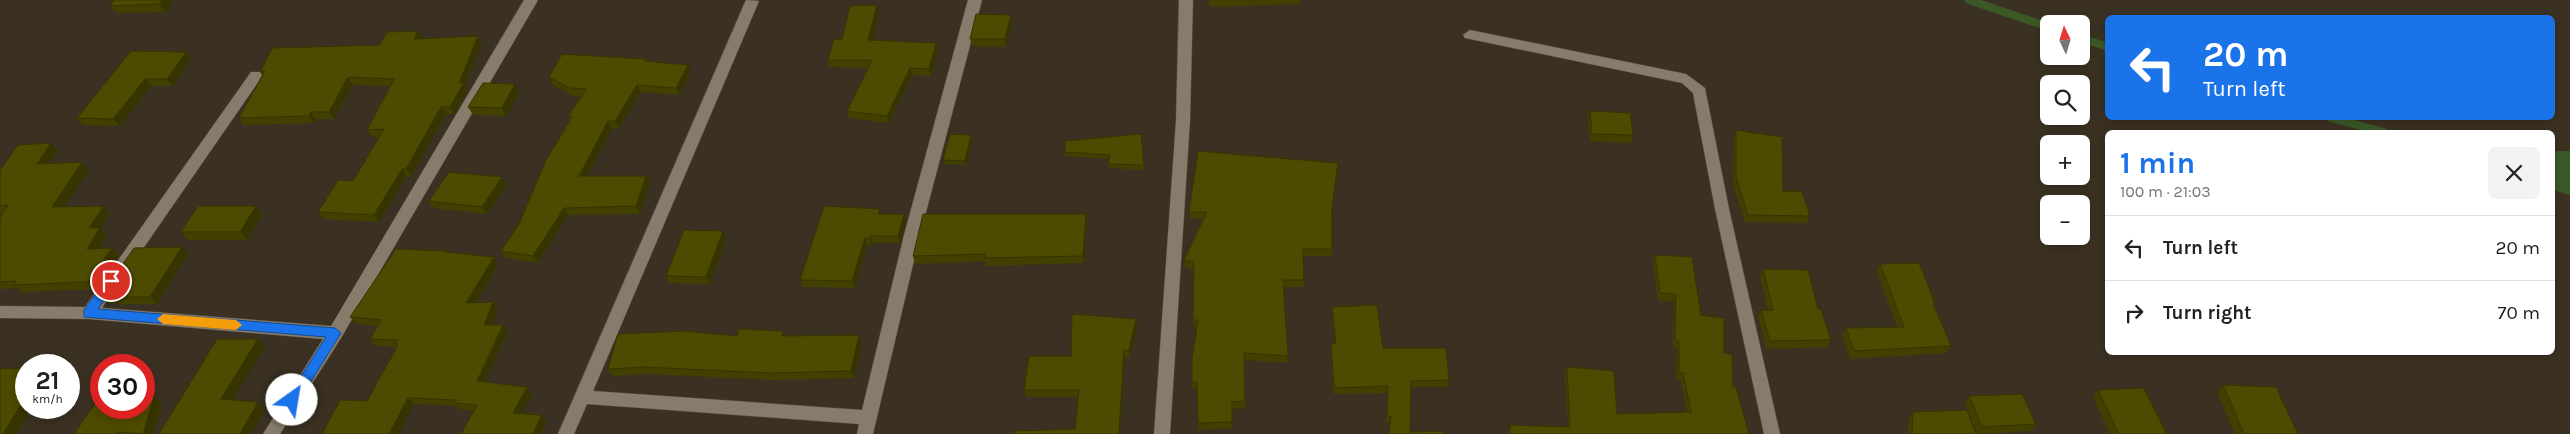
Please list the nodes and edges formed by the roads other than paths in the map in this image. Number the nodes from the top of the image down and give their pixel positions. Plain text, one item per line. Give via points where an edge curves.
1 (532, 0) edge
2 (975, 0) edge
3 (1186, 0) edge
4 (752, 1) edge
5 (1470, 35) dead end
6 (256, 75) dead end
7 (0, 312) edge
8 (88, 313) junction
9 (335, 333) junction
10 (583, 397) junction
11 (868, 426) edge
12 (271, 434) edge
13 (566, 434) edge
14 (1162, 434) edge
15 (1772, 434) edge

1 - 9 street
2 - 11 street via 912,235
3 - 14 street via 1183,120
4 - 10 street
5 - 15 street via 1686,79 1700,91 1722,209
6 - 8 street
7 - 8 street
8 - 9 street
9 - 12 street
10 - 11 street
10 - 13 street

